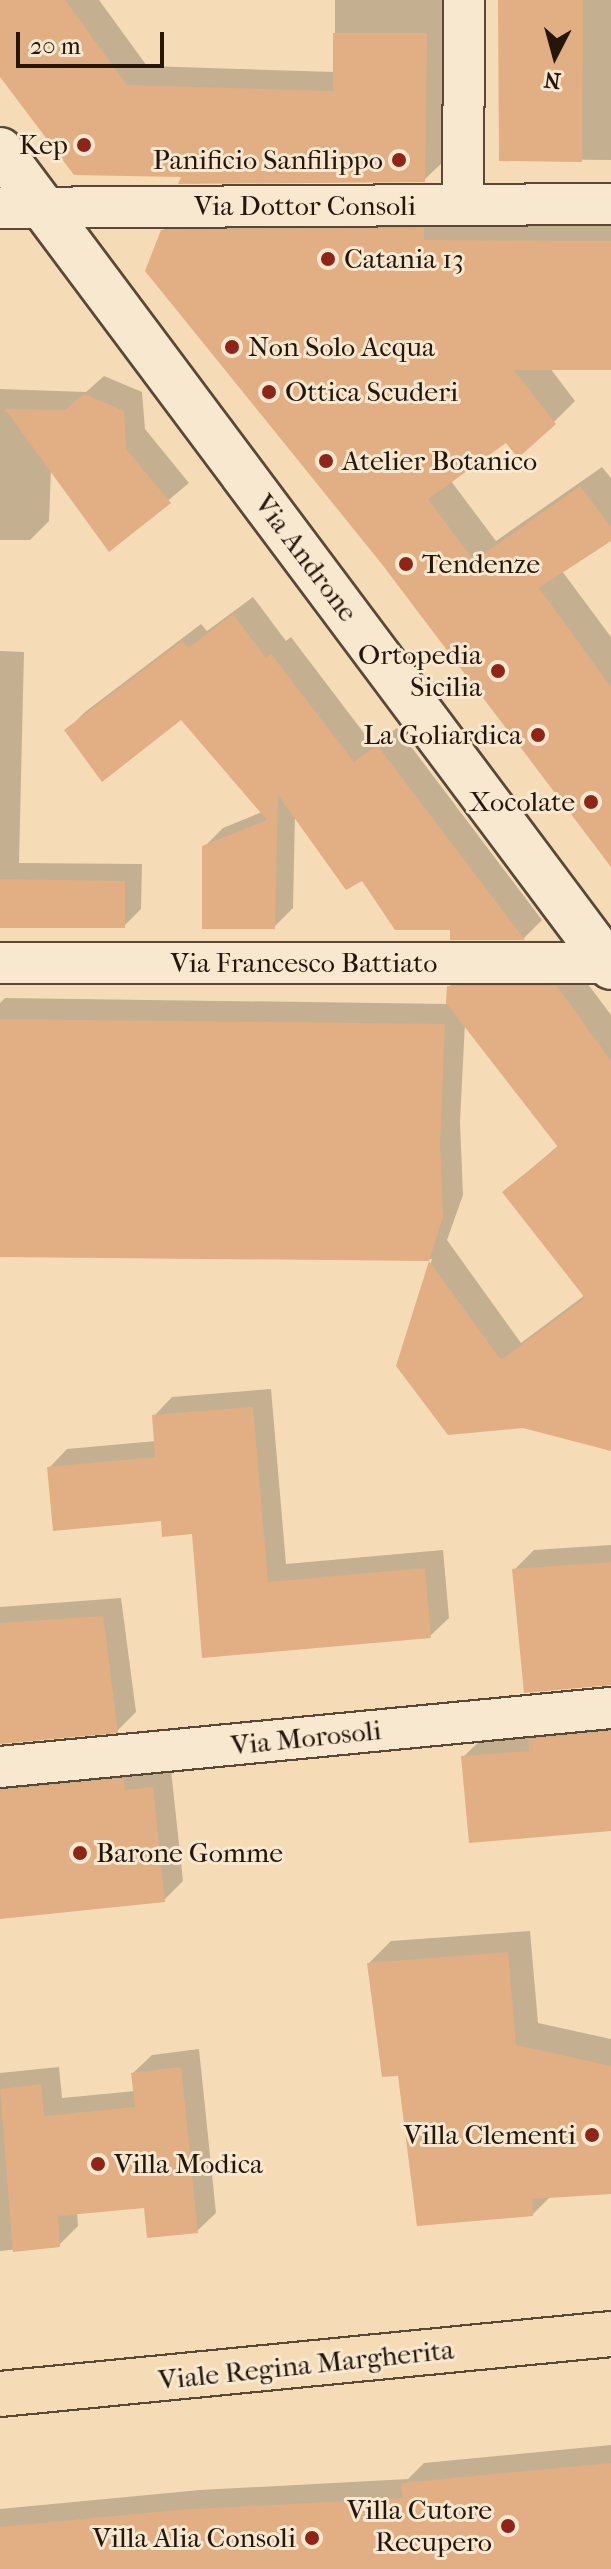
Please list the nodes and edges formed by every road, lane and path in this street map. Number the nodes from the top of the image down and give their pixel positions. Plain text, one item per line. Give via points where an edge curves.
1 (464, 0) edge
2 (0, 150) edge
3 (611, 204) edge
4 (463, 205) junction
5 (44, 207) junction
6 (0, 208) edge
7 (0, 963) edge
8 (609, 965) edge
9 (611, 1708) edge
10 (0, 1767) edge
11 (611, 2334) edge
12 (0, 2394) edge

1 - 4 street
2 - 5 main road, Via Androne
3 - 4 street, Via Dottor Consoli
4 - 5 street, Via Dottor Consoli
5 - 6 street, Via Dottor Consoli
5 - 8 main road, Via Androne
7 - 8 street, Via Francesco Battiato
9 - 10 street, Via Morosoli
11 - 12 main road, Viale Regina Margherita

